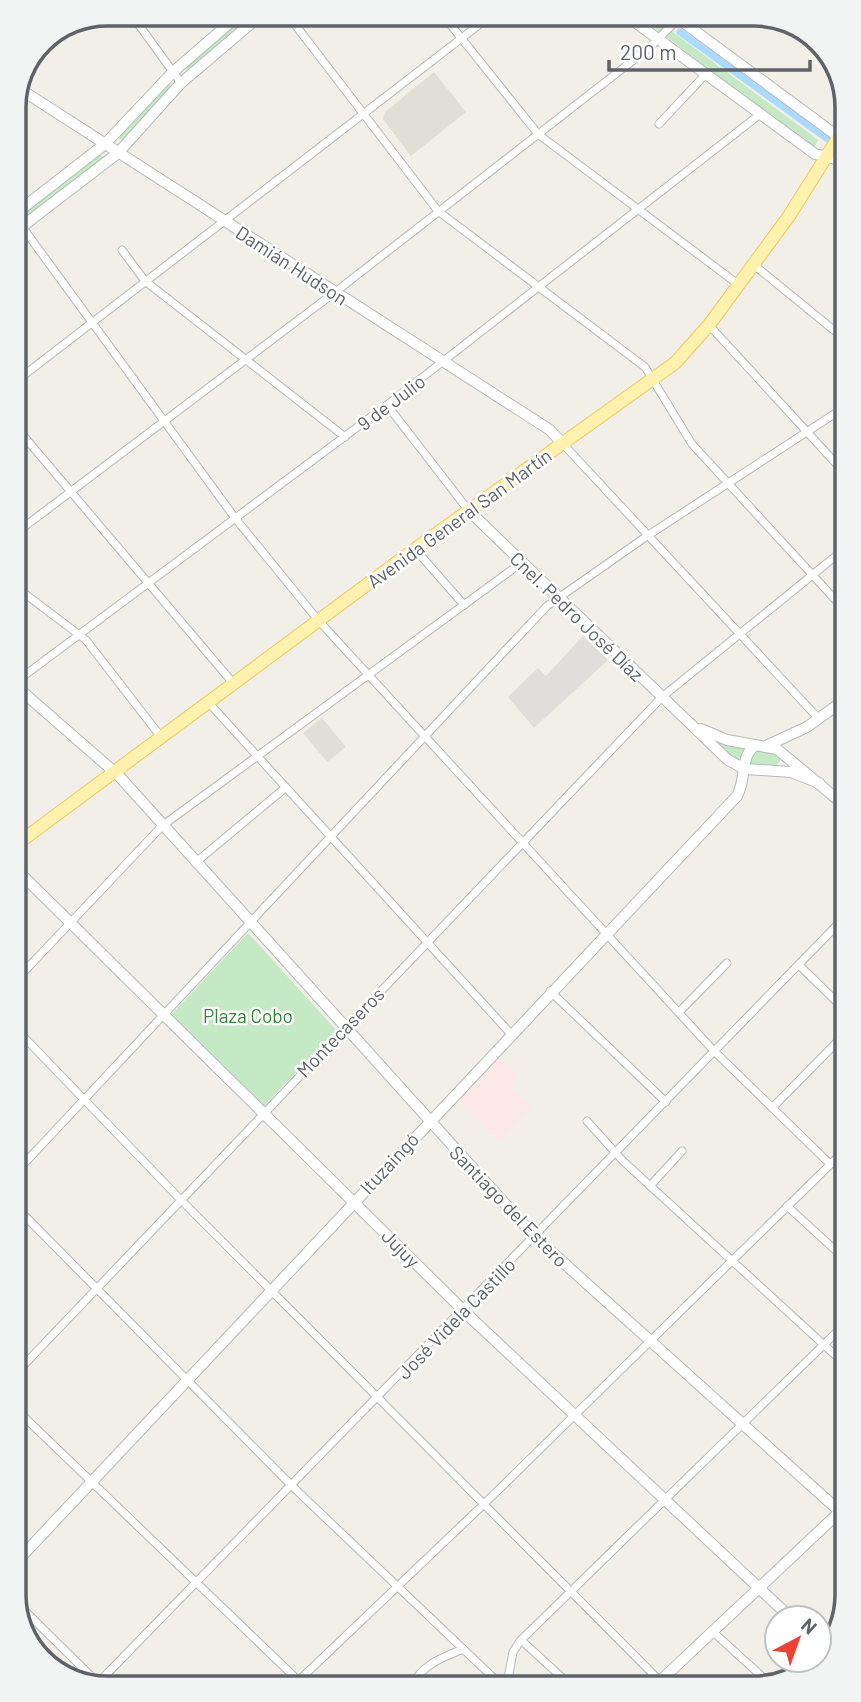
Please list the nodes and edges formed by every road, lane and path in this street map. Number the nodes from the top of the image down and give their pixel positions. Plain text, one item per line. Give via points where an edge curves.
1 (140, 26) edge
2 (226, 26) edge
3 (248, 26) edge
4 (296, 26) edge
5 (452, 26) edge
6 (478, 26) edge
7 (639, 26) edge
8 (669, 26) edge
9 (691, 26) edge
10 (461, 38) junction
11 (657, 40) junction
12 (173, 72) junction
13 (705, 75) junction
14 (181, 83) junction
15 (28, 94) edge
16 (363, 114) junction
17 (759, 115) junction
18 (659, 124) dead end
19 (538, 134) junction
20 (835, 136) edge
21 (105, 144) junction
22 (118, 153) junction
23 (834, 159) edge
24 (638, 210) junction
25 (438, 211) junction
26 (26, 213) edge
27 (26, 215) edge
28 (224, 221) junction
29 (26, 235) edge
30 (122, 250) dead end
31 (754, 265) junction
32 (145, 281) junction
33 (739, 285) junction
34 (539, 287) junction
35 (334, 293) junction
36 (92, 322) junction
37 (709, 325) junction
38 (835, 331) edge
39 (245, 360) junction
40 (443, 362) junction
41 (26, 373) edge
42 (655, 380) junction
43 (387, 405) junction
44 (835, 413) edge
45 (164, 418) junction
46 (806, 432) junction
47 (345, 437) junction
48 (26, 439) edge
49 (563, 444) junction
50 (835, 463) edge
51 (727, 483) junction
52 (69, 491) junction
53 (469, 510) junction
54 (235, 519) junction
55 (26, 525) edge
56 (647, 536) junction
57 (415, 550) junction
58 (835, 557) edge
59 (521, 563) junction
60 (812, 576) junction
61 (149, 583) junction
62 (26, 594) edge
63 (557, 597) junction
64 (835, 600) edge
65 (464, 605) junction
66 (318, 620) junction
67 (739, 633) junction
68 (81, 635) junction
69 (26, 675) edge
70 (369, 676) junction
71 (233, 683) junction
72 (26, 695) edge
73 (662, 696) junction
74 (208, 702) junction
75 (835, 708) edge
76 (687, 720) junction
77 (820, 720) junction
78 (797, 733) junction
79 (424, 736) junction
80 (161, 737) junction
81 (774, 750) junction
82 (257, 757) junction
83 (747, 768) junction
84 (778, 770) junction
85 (114, 772) junction
86 (819, 783) junction
87 (285, 788) junction
88 (835, 797) edge
89 (162, 826) junction
90 (26, 838) edge
91 (331, 838) junction
92 (522, 841) junction
93 (195, 863) junction
94 (26, 879) edge
95 (71, 923) junction
96 (251, 925) junction
97 (835, 927) edge
98 (606, 931) junction
99 (427, 942) junction
100 (727, 963) dead end
101 (799, 965) junction
102 (26, 970) edge
103 (550, 991) junction
104 (835, 1000) edge
105 (679, 1012) junction
106 (165, 1016) junction
107 (344, 1027) junction
108 (510, 1033) junction
109 (26, 1039) edge
110 (835, 1044) edge
111 (714, 1051) junction
112 (85, 1100) junction
113 (666, 1101) junction
114 (772, 1108) junction
115 (264, 1113) junction
116 (428, 1121) junction
117 (587, 1121) dead end
118 (682, 1151) dead end
119 (617, 1153) junction
120 (835, 1159) edge
121 (26, 1162) edge
122 (830, 1164) junction
123 (650, 1186) junction
124 (181, 1200) junction
125 (353, 1201) junction
126 (787, 1206) junction
127 (26, 1217) edge
128 (535, 1237) junction
129 (835, 1250) edge
130 (732, 1260) junction
131 (96, 1289) junction
132 (270, 1290) junction
133 (464, 1310) junction
134 (835, 1333) edge
135 (649, 1340) junction
136 (823, 1344) junction
137 (835, 1354) edge
138 (26, 1363) edge
139 (186, 1379) junction
140 (377, 1399) junction
141 (574, 1415) junction
142 (26, 1419) edge
143 (741, 1423) junction
144 (91, 1482) junction
145 (292, 1486) junction
146 (663, 1498) junction
147 (835, 1504) edge
148 (483, 1505) junction
149 (835, 1520) edge
150 (26, 1552) edge
151 (196, 1584) junction
152 (758, 1587) junction
153 (396, 1589) junction
154 (569, 1592) junction
155 (776, 1604) edge
156 (29, 1615) edge
157 (712, 1631) junction
158 (521, 1640) junction
159 (463, 1649) junction
160 (86, 1672) edge
161 (761, 1675) edge
162 (109, 1676) edge
163 (291, 1676) edge
164 (307, 1676) edge
165 (418, 1676) edge
166 (492, 1676) edge
167 (508, 1676) edge
168 (560, 1676) edge
169 (654, 1676) edge
170 (666, 1676) edge

1 - 12 street
2 - 12 street
3 - 14 street
4 - 16 street
5 - 10 street
6 - 10 street
7 - 11 street
8 - 11 street
9 - 20 street
10 - 16 street
10 - 19 street
11 - 13 street
11 - 19 street
12 - 14 street
12 - 21 street
13 - 17 street
13 - 18 street
14 - 22 street
15 - 21 street, Damián Hudson
16 - 25 street
16 - 28 street
17 - 23 street via 815,155
17 - 24 street, 9 de Julio
19 - 24 street
19 - 25 street
21 - 22 street, Damián Hudson
21 - 26 street
22 - 27 street
22 - 28 street, Damián Hudson
23 - 31 main road, Avenida General San Martín
24 - 33 street
24 - 34 street, 9 de Julio
25 - 34 street
25 - 35 street
28 - 32 street
28 - 35 street, Damián Hudson
29 - 36 street
30 - 32 street
31 - 33 main road, Avenida General San Martín
31 - 38 street
32 - 36 street
32 - 39 street
33 - 37 main road, Avenida General San Martín
34 - 40 street, 9 de Julio
34 - 42 street via 641,363
35 - 39 street
35 - 40 street, Damián Hudson
36 - 41 street
36 - 45 street
37 - 42 main road, Avenida General San Martín
37 - 46 street
39 - 45 street
39 - 47 street
40 - 43 street, 9 de Julio
40 - 49 street, Damián Hudson via 550,430
42 - 49 main road, Avenida General San Martín
42 - 51 street via 687,438
43 - 47 street, 9 de Julio
43 - 53 street
44 - 46 street
45 - 52 street
45 - 54 street
46 - 50 street
46 - 51 street
47 - 54 street, 9 de Julio
48 - 52 street
49 - 53 main road, Avenida General San Martín
49 - 56 street
51 - 56 street
51 - 60 street
52 - 55 street
52 - 61 street
53 - 57 main road, Avenida General San Martín
53 - 59 street, Cnel. Pedro José Díaz
54 - 61 street, 9 de Julio
54 - 66 street
56 - 63 street
56 - 67 street
57 - 65 street
57 - 66 main road, Avenida General San Martín
58 - 60 street, Montecaseros
59 - 63 street, Cnel. Pedro José Díaz
59 - 65 street
60 - 64 street
60 - 67 street, Montecaseros
61 - 68 street, 9 de Julio
61 - 71 street
62 - 68 street
63 - 73 street, Cnel. Pedro José Díaz
63 - 79 street
65 - 70 street
66 - 70 street
66 - 71 main road, Avenida General San Martín
67 - 73 street, Montecaseros
67 - 77 street
68 - 69 street, 9 de Julio
68 - 80 street
70 - 79 street
70 - 82 street
71 - 74 main road, Avenida General San Martín
72 - 85 street, Santiago del Estero
73 - 76 street, Cnel. Pedro José Díaz
73 - 92 street, Montecaseros
74 - 80 main road, Avenida General San Martín
74 - 82 street
75 - 77 street
76 - 81 street, Cnel. Pedro José Díaz via 727,740
76 - 83 street, Cnel. Pedro José Díaz via 728,760
77 - 78 street
78 - 81 street
78 - 81 street
79 - 91 street
79 - 92 street
80 - 85 main road, Avenida General San Martín
81 - 83 street, Ituzaingó via 746,754
81 - 84 street
81 - 86 street, Cnel. Pedro José Díaz
82 - 87 street
82 - 89 street
83 - 84 street, Cnel. Pedro José Díaz
83 - 98 street, Ituzaingó via 737,796
84 - 86 street, Cnel. Pedro José Díaz
85 - 89 street, Santiago del Estero
85 - 90 main road, Avenida General San Martín
86 - 88 street, Cnel. Pedro José Díaz
87 - 91 street
87 - 93 street
89 - 93 street, Santiago del Estero
89 - 95 street
91 - 96 street
91 - 99 street
92 - 98 street
92 - 99 street, Montecaseros
93 - 96 street, Santiago del Estero
94 - 95 street, Jujuy
95 - 102 street
95 - 106 street, Jujuy
96 - 106 street
96 - 107 street, Santiago del Estero
97 - 101 street, José Videla Castillo
98 - 103 street, Ituzaingó
98 - 105 street
99 - 107 street, Montecaseros
99 - 108 street
100 - 105 street
101 - 104 street
101 - 111 street, José Videla Castillo
103 - 108 street, Ituzaingó
103 - 113 street
105 - 111 street
106 - 112 street
106 - 115 street, Jujuy
107 - 115 street, Montecaseros
107 - 116 street, Santiago del Estero
108 - 116 street, Ituzaingó
109 - 112 street
110 - 114 street
111 - 113 street, José Videla Castillo
111 - 114 street
112 - 121 street
112 - 124 street
113 - 119 street, José Videla Castillo
114 - 122 street
115 - 124 street, Montecaseros
115 - 125 street, Jujuy
116 - 125 street, Ituzaingó
116 - 128 street, Santiago del Estero
117 - 119 street
118 - 123 street
119 - 123 street
119 - 128 street, José Videla Castillo
120 - 122 street
122 - 126 street
123 - 130 street
124 - 131 street, Montecaseros
124 - 132 street
125 - 132 street, Ituzaingó
125 - 133 street, Jujuy
126 - 129 street
126 - 130 street
127 - 131 street
128 - 133 street, José Videla Castillo
128 - 135 street, Santiago del Estero
130 - 135 street
130 - 136 street
131 - 138 street, Montecaseros
131 - 139 street
132 - 139 street, Ituzaingó
132 - 140 street
133 - 140 street, José Videla Castillo
133 - 141 street, Jujuy
134 - 136 street
135 - 141 street
135 - 143 street, Santiago del Estero
136 - 137 street
136 - 143 street
139 - 144 street, Ituzaingó
139 - 145 street
140 - 145 street, José Videla Castillo
140 - 148 street
141 - 146 street, Jujuy
141 - 148 street
142 - 144 street
143 - 146 street
143 - 147 street, Santiago del Estero
144 - 150 street, Ituzaingó
144 - 151 street
145 - 151 street, José Videla Castillo
145 - 153 street
146 - 152 street, Jujuy
146 - 154 street
148 - 153 street
148 - 154 street
149 - 152 street
151 - 162 street, José Videla Castillo
151 - 163 street
152 - 155 street, Jujuy
152 - 157 street
153 - 159 street
153 - 164 street
154 - 158 street
154 - 169 street
156 - 160 street
157 - 161 street
157 - 170 street
158 - 167 street via 513,1652
158 - 168 street
159 - 165 street via 423,1669
159 - 166 street

